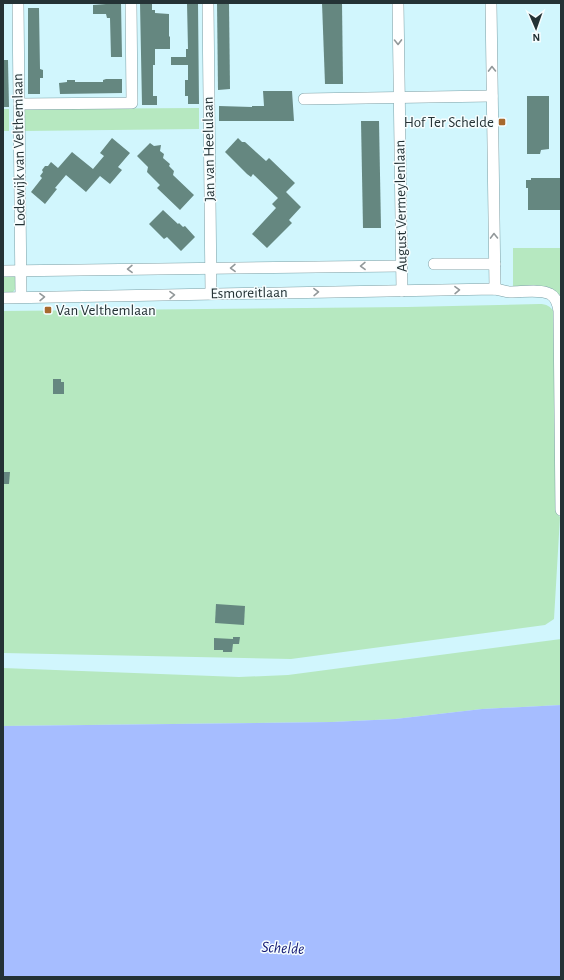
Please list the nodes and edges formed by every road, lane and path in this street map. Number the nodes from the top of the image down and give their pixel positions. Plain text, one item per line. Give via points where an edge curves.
1 (18, 3) edge
2 (131, 3) edge
3 (208, 3) edge
4 (398, 3) edge
5 (491, 3) edge
6 (492, 96) junction
7 (399, 98) junction
8 (304, 99) dead end
9 (19, 104) junction
10 (434, 264) dead end
11 (495, 264) junction
12 (402, 266) junction
13 (211, 268) junction
14 (21, 270) junction
15 (3, 271) edge
16 (495, 289) junction
17 (402, 291) junction
18 (211, 294) junction
19 (22, 297) junction
20 (3, 298) edge
21 (561, 510) edge

1 - 9 street, Lodewijk van Velthemlaan
2 - 9 street via 132,103
3 - 13 street, Jan van Heelulaan
4 -> 7 street, August Vermeylenlaan
6 -> 5 street
6 - 7 street
11 -> 6 street
7 - 8 street
7 - 12 street, August Vermeylenlaan
9 - 14 street, Lodewijk van Velthemlaan
10 - 11 street
11 - 16 street
12 -> 13 street, Esmoreitlaan
12 - 17 street, August Vermeylenlaan
13 -> 14 street, Esmoreitlaan
13 - 18 street, Jan van Heelulaan
14 - 15 street, Esmoreitlaan
14 - 19 street, Lodewijk van Velthemlaan
17 -> 16 street, Esmoreitlaan
16 - 21 street, Esmoreitlaan via 509,292 544,292 550,294 558,304
18 -> 17 street, Esmoreitlaan
19 -> 18 street, Esmoreitlaan
19 - 20 street, Esmoreitlaan

